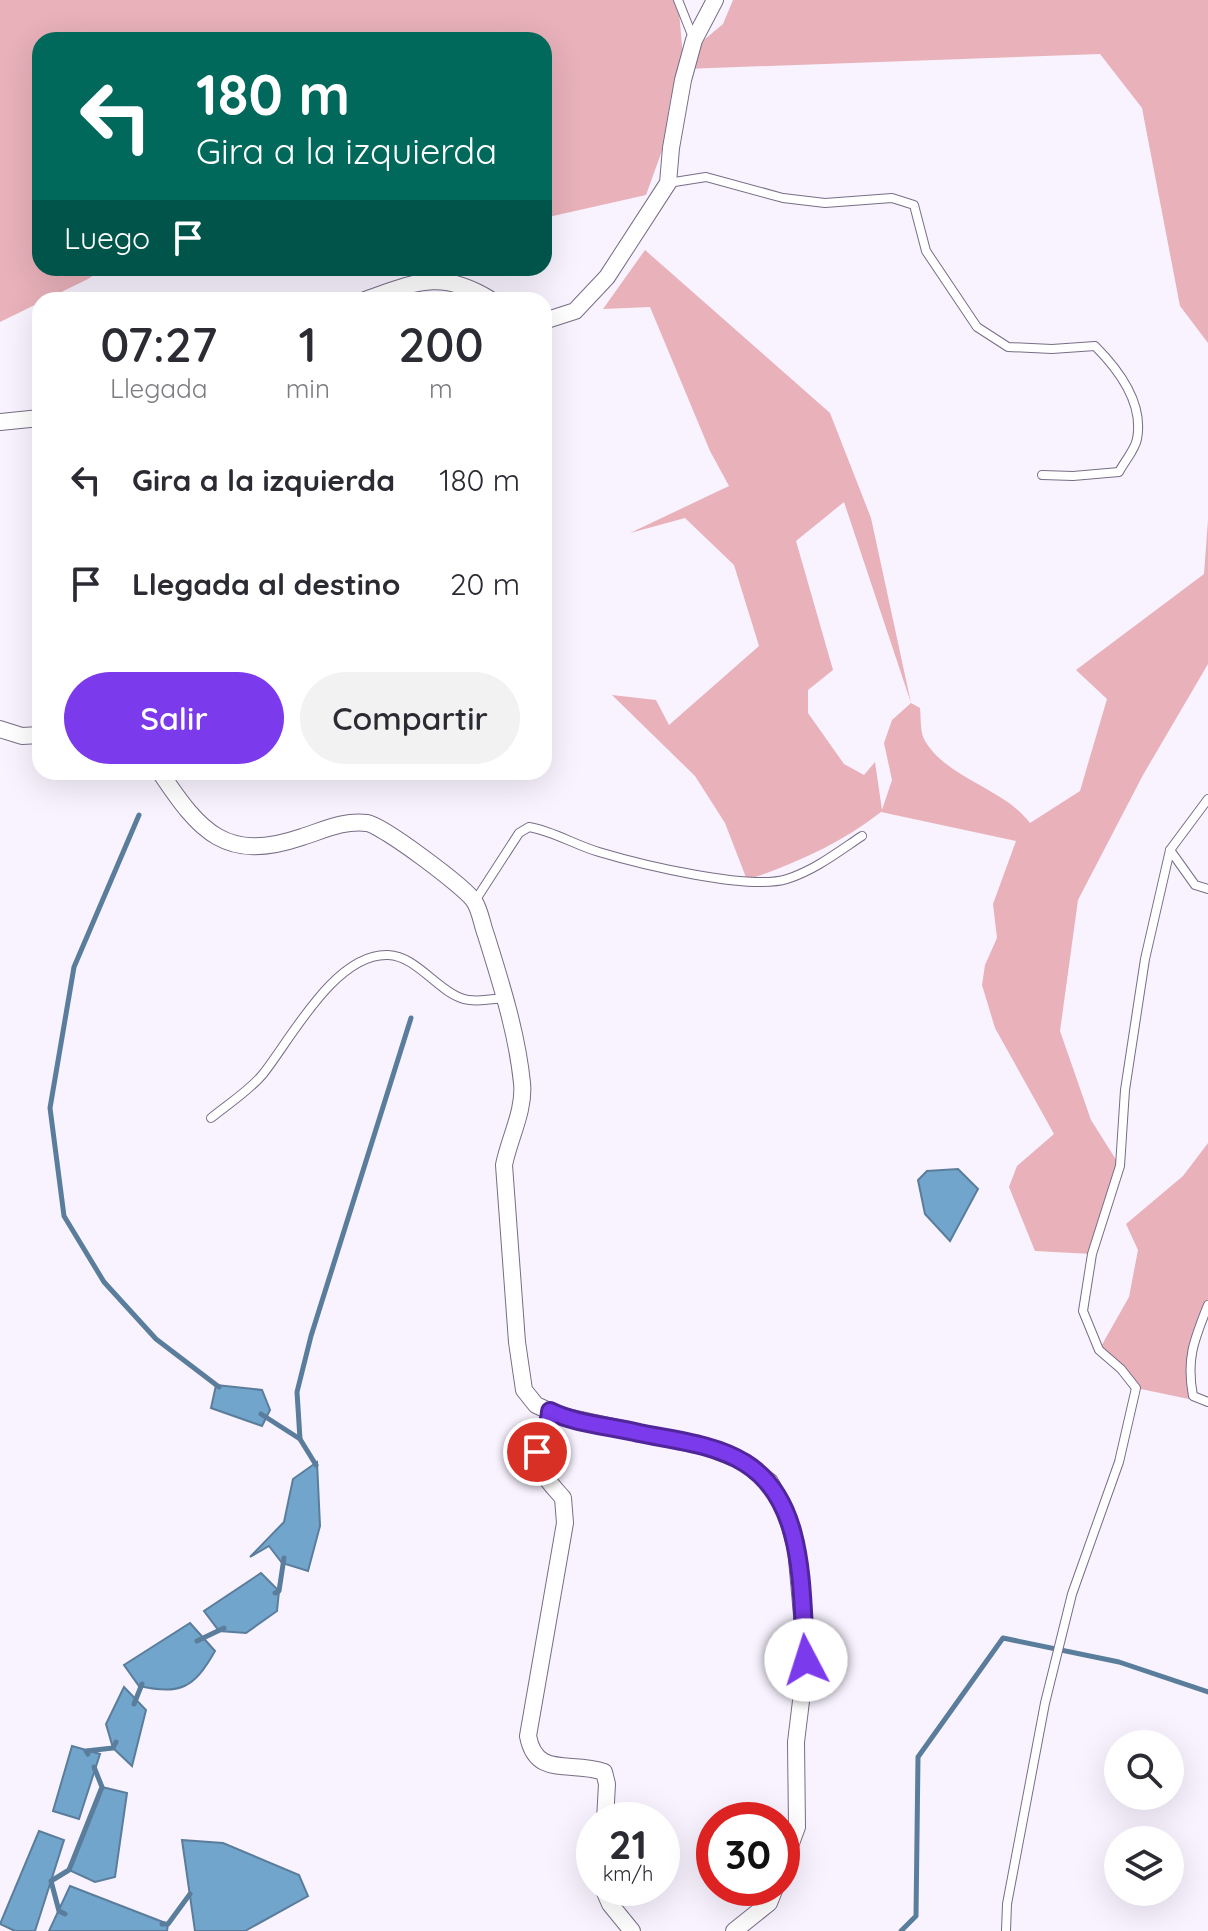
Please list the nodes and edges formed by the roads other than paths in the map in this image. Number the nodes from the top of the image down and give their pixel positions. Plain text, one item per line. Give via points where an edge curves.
1 (678, 0) edge
2 (715, 0) edge
3 (694, 40) junction
4 (668, 183) junction
5 (388, 292) edge
6 (477, 292) edge
7 (552, 318) edge
8 (32, 419) edge
9 (0, 422) edge
10 (1042, 475) dead end
11 (0, 729) edge
12 (32, 735) edge
13 (165, 780) edge
14 (1208, 799) edge
15 (862, 836) dead end
16 (1170, 850) junction
17 (1208, 889) edge
18 (475, 901) junction
19 (506, 998) junction
20 (211, 1118) dead end
21 (1208, 1305) edge
22 (1208, 1402) edge
23 (550, 1411) junction
24 (606, 1802) edge
25 (797, 1802) edge
26 (612, 1906) edge
27 (765, 1906) edge
28 (632, 1931) edge
29 (734, 1931) edge
30 (1006, 1931) edge

1 - 3 lane
2 - 3 street
3 - 4 street via 676,110
4 - 7 street via 607,277 575,311
4 - 10 lane via 706,177 783,198 825,203 892,198 914,205 926,251 977,327 1008,347 1095,346 1115,366 1135,405 1137,440 1119,472
5 - 6 street via 442,279
8 - 9 street
11 - 12 street
13 - 18 street via 183,807 226,842 250,849 343,823 370,823 398,837
14 - 16 lane
15 - 18 lane via 814,868 760,883 596,851 529,827 519,833
16 - 17 lane via 1195,885
16 - 30 lane via 1142,974 1120,1166 1092,1254 1083,1311 1099,1350 1136,1388 1119,1462 1072,1594 1045,1703
18 - 19 street
19 - 20 lane via 461,998 404,959 389,955 355,965 291,1030 264,1073
19 - 23 street via 522,1085 504,1165 517,1342 524,1390 536,1405
21 - 22 lane via 1188,1369 1193,1396
23 - 24 street via 537,1452 542,1473 563,1498 565,1523 528,1736 541,1762 604,1772
23 - 25 street via 706,1447 744,1462 770,1482 785,1509 796,1548 806,1660 796,1742
26 - 28 street
27 - 29 street

